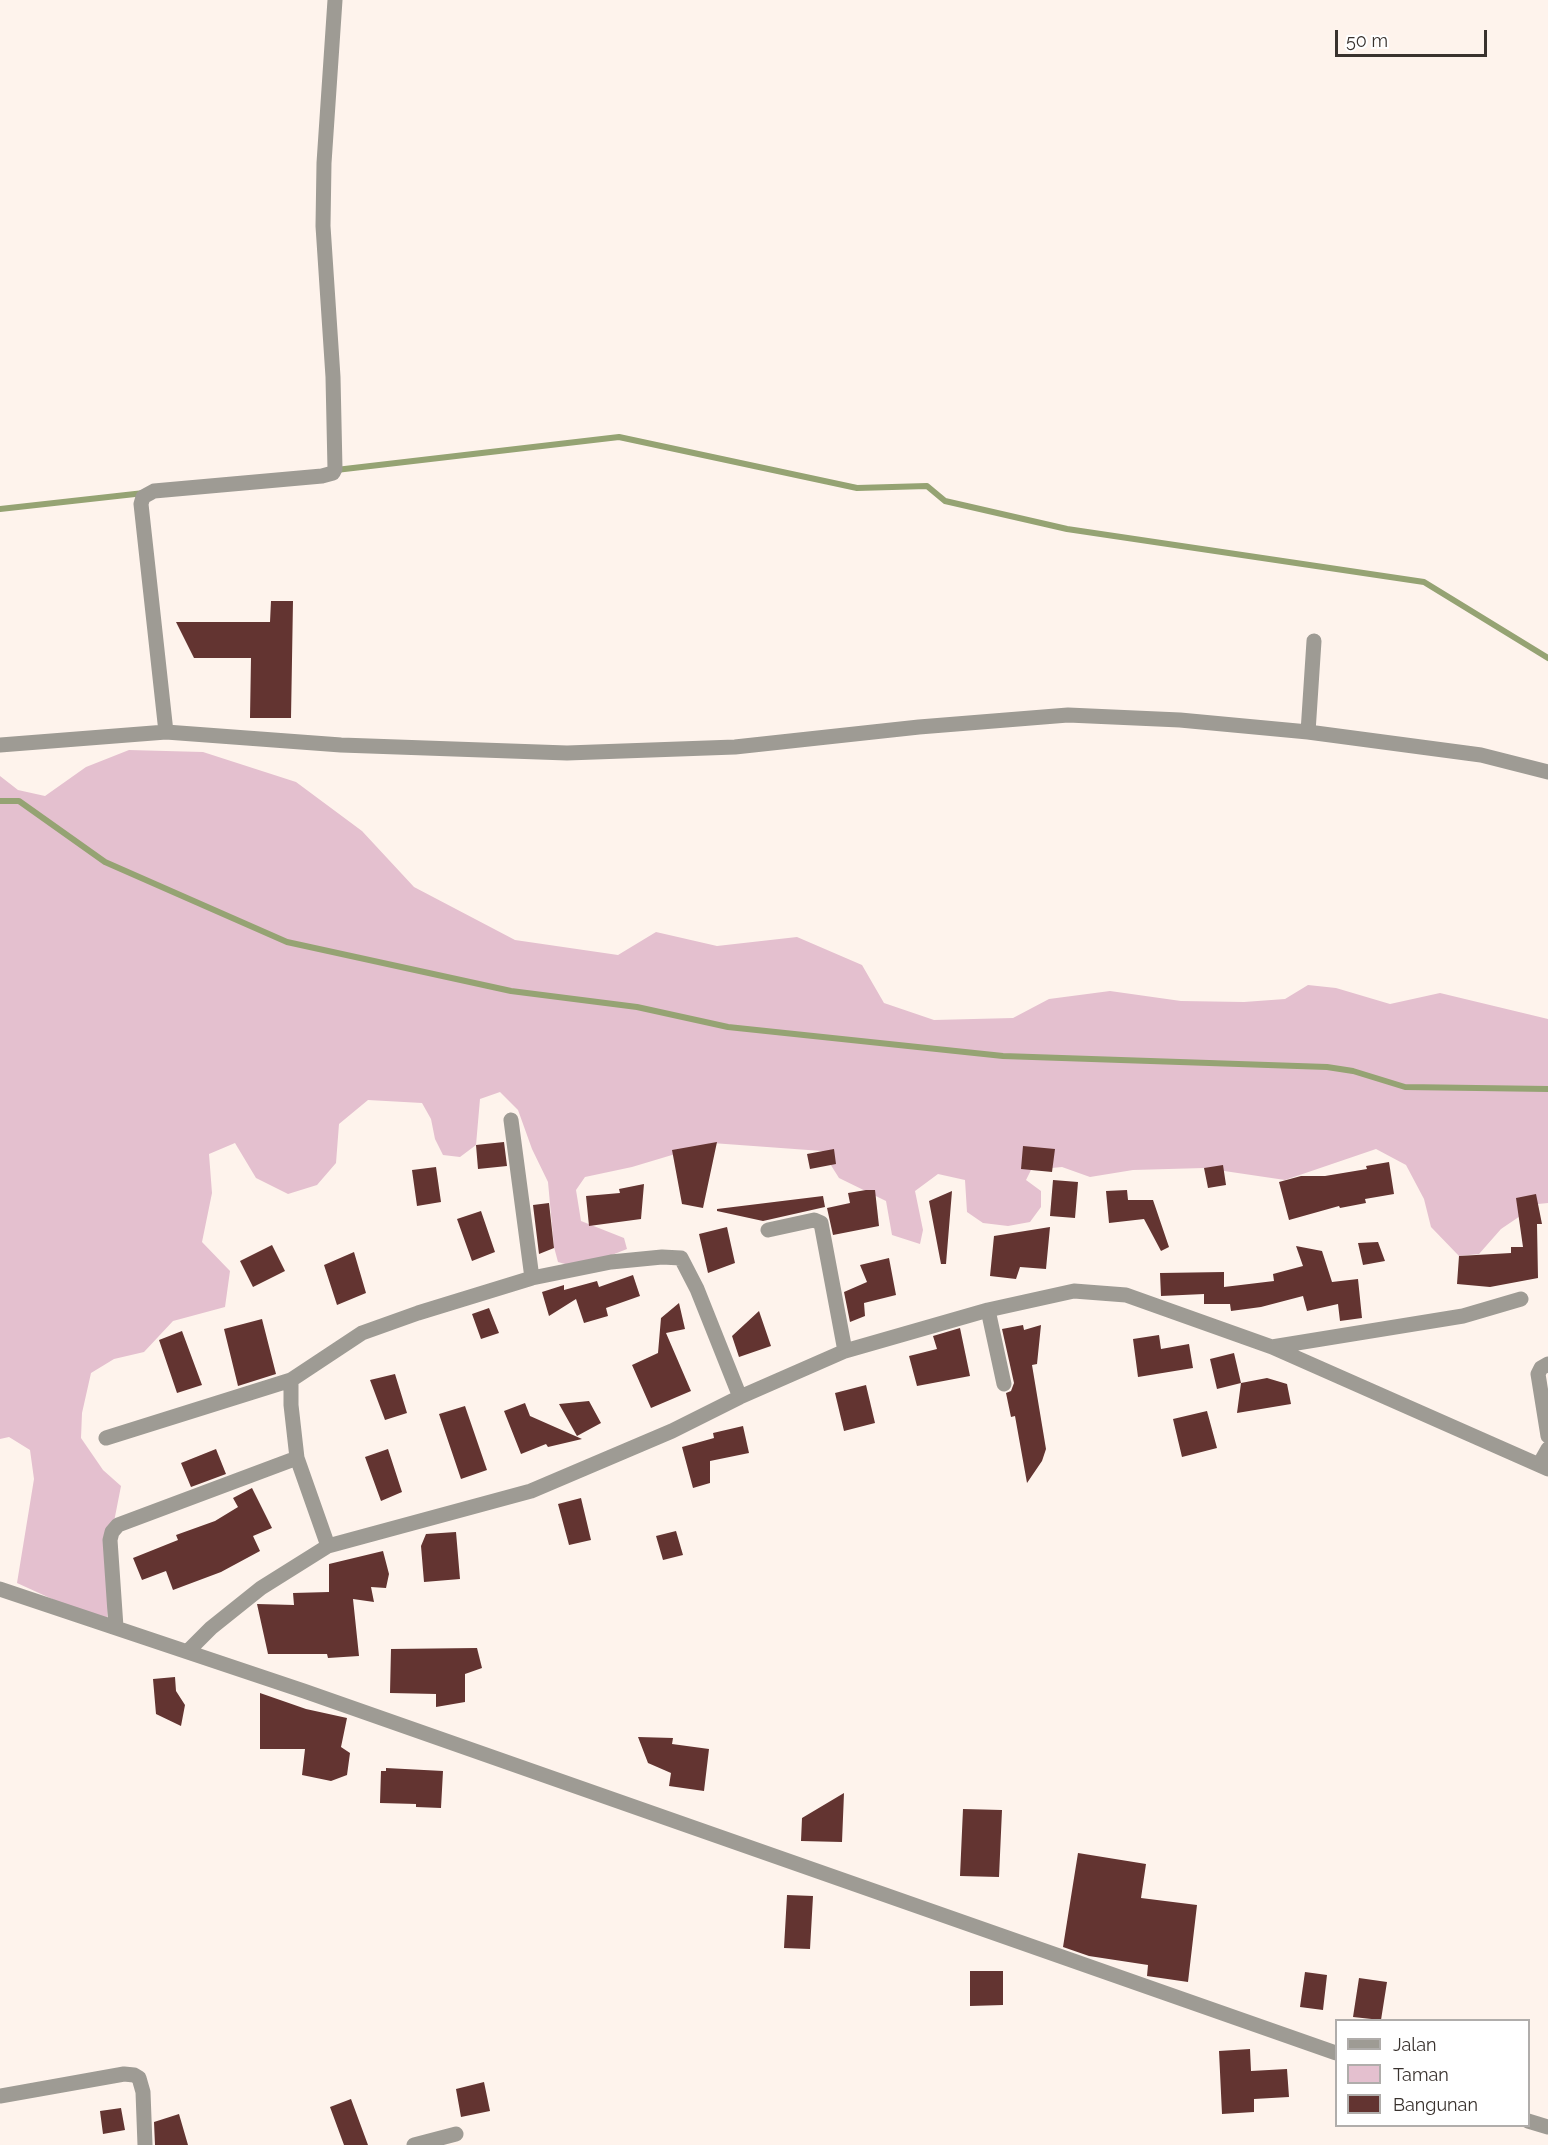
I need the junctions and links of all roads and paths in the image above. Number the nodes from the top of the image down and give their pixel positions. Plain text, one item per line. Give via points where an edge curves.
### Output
1 (335, 0) edge
2 (1314, 641) dead end
3 (166, 732) junction
4 (1308, 732) junction
5 (0, 746) edge
6 (1548, 771) edge
7 (511, 1120) dead end
8 (768, 1230) dead end
9 (532, 1278) junction
10 (1521, 1299) dead end
11 (988, 1310) junction
12 (1272, 1347) junction
13 (846, 1351) junction
14 (1548, 1364) edge
15 (291, 1380) junction
16 (1004, 1384) dead end
17 (740, 1397) junction
18 (1548, 1436) edge
19 (106, 1438) dead end
20 (1548, 1449) edge
21 (297, 1458) junction
22 (1544, 1467) edge
23 (328, 1546) junction
24 (0, 1589) edge
25 (116, 1627) junction
26 (188, 1651) junction
27 (1335, 2053) edge
28 (0, 2096) edge
29 (1530, 2122) edge
30 (1548, 2127) edge
31 (456, 2134) dead end
32 (146, 2145) edge
33 (414, 2145) edge

1 - 3 street via 323,226 335,469 322,476 154,491 143,497
2 - 4 street
3 - 4 street via 341,745 567,753 735,747 1068,715
3 - 5 street
4 - 6 street via 1481,755
7 - 9 street
8 - 13 street via 814,1220 821,1223
9 - 15 street via 362,1333
9 - 17 street via 611,1262 681,1258
10 - 12 street via 1441,1320
11 - 12 street via 1074,1291 1126,1295
11 - 13 street
11 - 16 street
12 - 22 street
13 - 17 street
14 - 18 street via 1538,1374
15 - 19 street
15 - 21 street
17 - 23 street via 672,1431 531,1491
20 - 22 street
21 - 23 street
21 - 25 street via 118,1525 110,1540
23 - 26 street via 261,1588
24 - 25 street
25 - 26 street
26 - 27 street
28 - 32 street via 134,2075 142,2092
29 - 30 street
31 - 33 street

